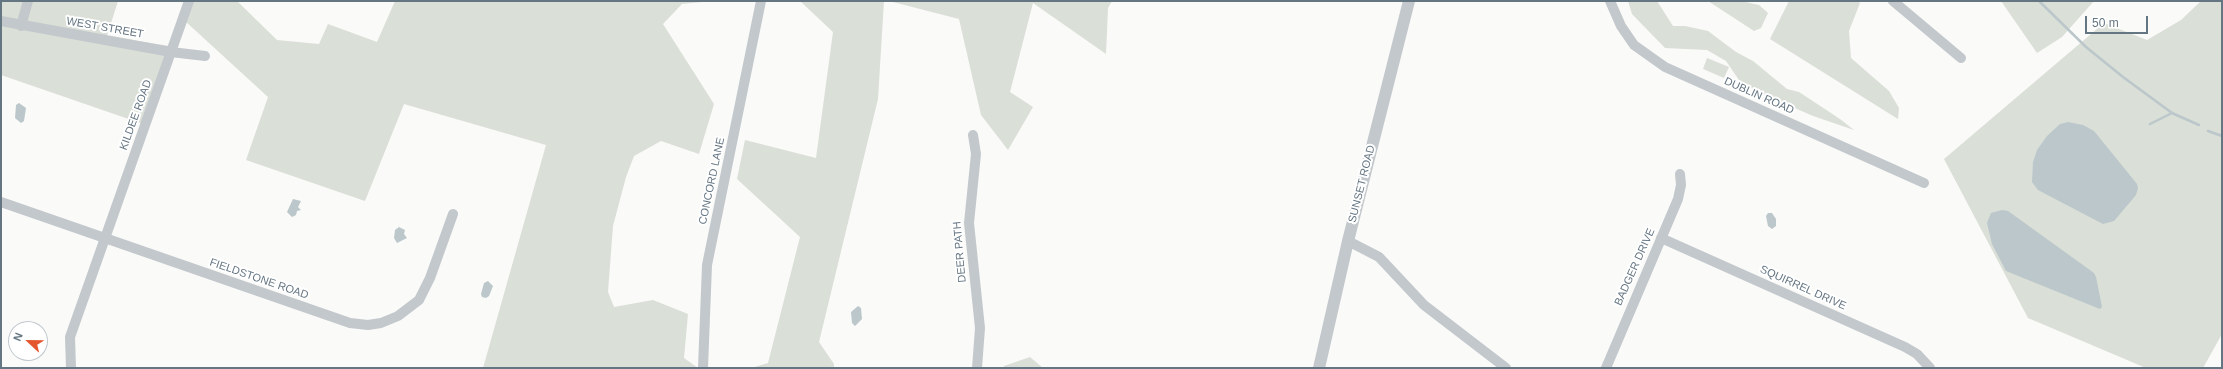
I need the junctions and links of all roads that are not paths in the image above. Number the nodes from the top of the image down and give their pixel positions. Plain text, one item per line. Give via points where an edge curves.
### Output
1 (28, 1) edge
2 (190, 1) edge
3 (761, 1) edge
4 (1409, 1) edge
5 (1610, 1) edge
6 (1893, 1) edge
7 (1, 21) edge
8 (21, 26) junction
9 (171, 52) junction
10 (205, 56) dead end
11 (1961, 58) dead end
12 (973, 135) dead end
13 (1680, 174) dead end
14 (1924, 183) dead end
15 (1, 202) edge
16 (452, 214) dead end
17 (104, 238) junction
18 (1661, 238) junction
19 (1348, 241) junction
20 (72, 368) edge
21 (703, 368) edge
22 (977, 368) edge
23 (1319, 368) edge
24 (1506, 368) edge
25 (1606, 368) edge
26 (1930, 368) edge

1 - 8 street
2 - 9 street, KILDEE ROAD
3 - 21 street, CONCORD LANE via 707,265
4 - 19 street, SUNSET ROAD
5 - 14 street, DUBLIN ROAD via 1634,46 1666,67
6 - 11 street
7 - 8 street, WEST STREET
8 - 9 street, WEST STREET
9 - 10 street, WEST STREET
9 - 17 street, KILDEE ROAD
12 - 22 street, DEER PATH via 976,154 968,223 980,328
13 - 18 street, BADGER DRIVE via 1678,199
15 - 17 street, FIELDSTONE ROAD
16 - 17 street, FIELDSTONE ROAD via 430,278 419,300 398,316 368,325 350,323
17 - 20 street, KILDEE ROAD via 70,337
18 - 25 street, BADGER DRIVE
18 - 26 street, SQUIRREL DRIVE via 1905,347 1917,354
19 - 23 street, SUNSET ROAD
19 - 24 street via 1379,257 1424,305

